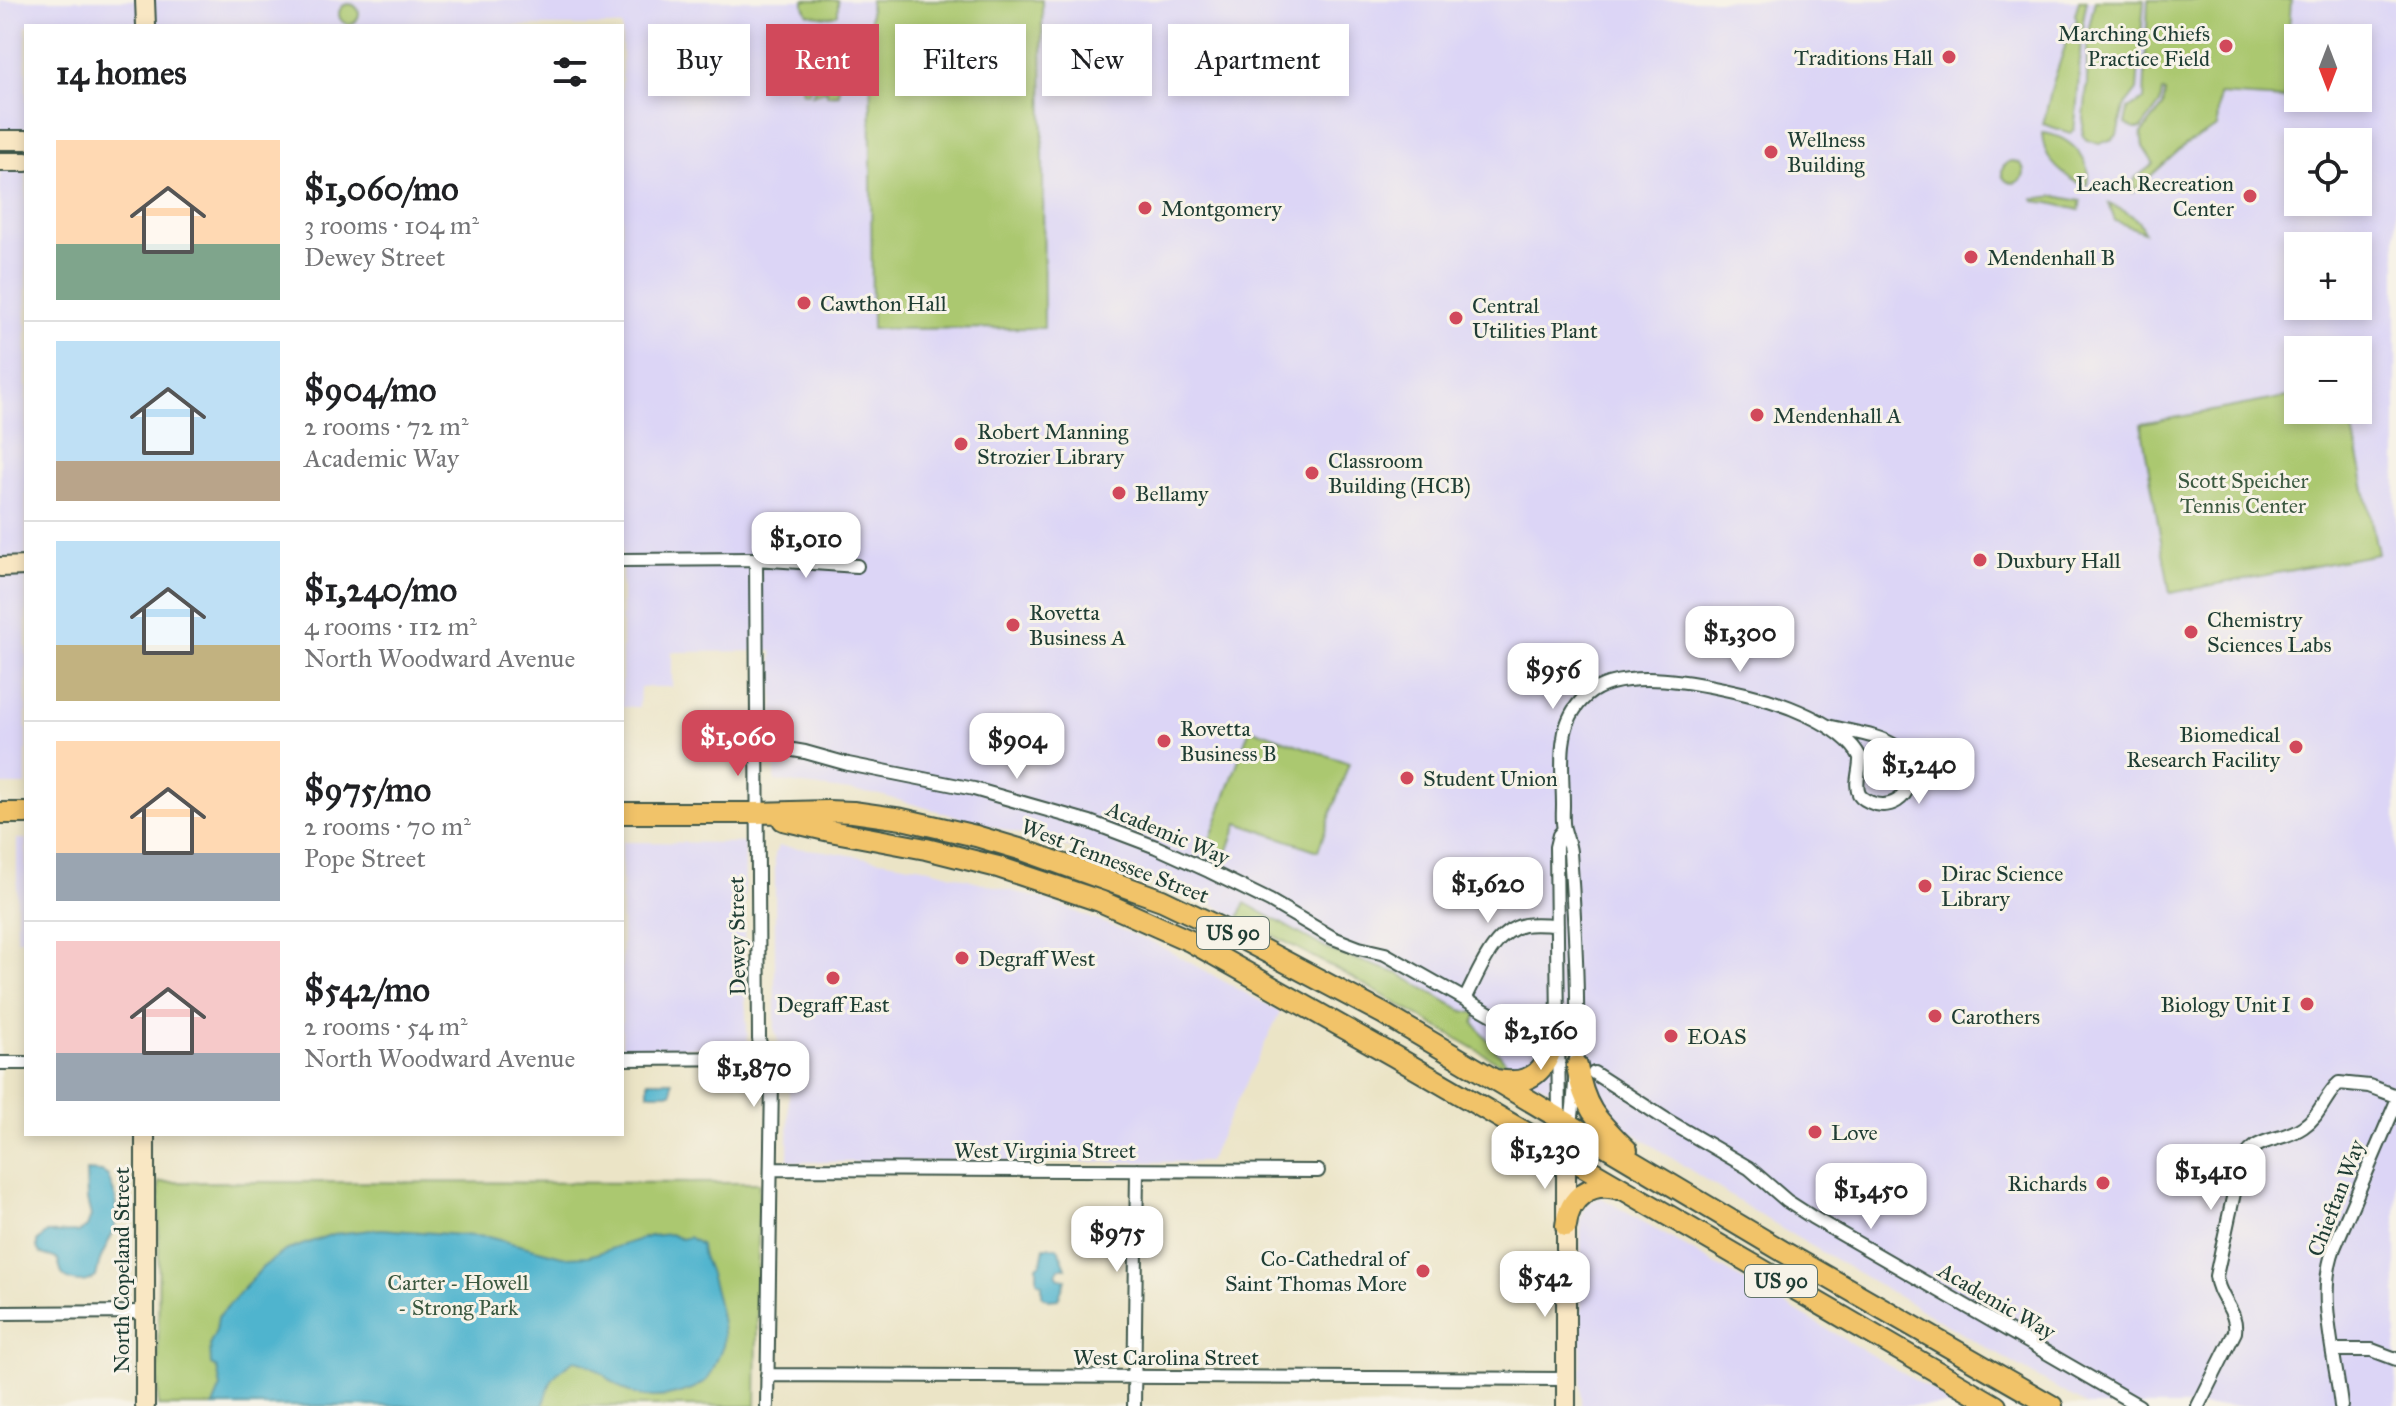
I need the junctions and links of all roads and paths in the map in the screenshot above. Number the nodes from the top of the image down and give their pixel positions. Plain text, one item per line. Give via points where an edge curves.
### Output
1 (145, 0) edge
2 (146, 24) edge
3 (0, 140) edge
4 (24, 140) edge
5 (0, 162) edge
6 (24, 162) edge
7 (756, 559) junction
8 (624, 560) edge
9 (24, 566) edge
10 (857, 566) dead end
11 (0, 567) edge
12 (1828, 726) junction
13 (757, 744) junction
14 (0, 813) edge
15 (24, 813) edge
16 (624, 813) edge
17 (756, 813) junction
18 (1564, 829) junction
19 (1557, 925) junction
20 (1465, 999) junction
21 (1559, 1025) junction
22 (1533, 1038) tunnel mouth
23 (764, 1058) junction
24 (624, 1059) edge
25 (0, 1063) edge
26 (24, 1063) edge
27 (1585, 1070) junction
28 (1493, 1079) junction
29 (2396, 1096) edge
30 (2396, 1103) edge
31 (1565, 1122) junction
32 (145, 1136) edge
33 (1566, 1156) junction
34 (772, 1169) junction
35 (1137, 1170) junction
36 (1318, 1171) dead end
37 (1650, 1172) junction
38 (1627, 1191) junction
39 (1566, 1226) junction
40 (146, 1312) junction
41 (0, 1313) edge
42 (2333, 1350) junction
43 (2396, 1359) edge
44 (767, 1375) junction
45 (1134, 1377) junction
46 (1566, 1379) junction
47 (145, 1406) edge
48 (767, 1406) edge
49 (1134, 1406) edge
50 (1566, 1406) edge
51 (1996, 1406) edge
52 (2052, 1406) edge
53 (2139, 1406) edge
54 (2198, 1406) edge
55 (2341, 1406) edge

1 - 2 street
3 - 4 street
5 - 6 street
7 - 8 street
7 - 10 street
7 - 13 street, Dewey Street
9 - 11 street
12 - 12 street via 1858,753 1862,798 1884,805 1903,797 1910,776 1899,749
12 - 18 street via 1770,701 1717,688 1637,679 1604,685 1582,700 1566,729
13 - 17 street, Dewey Street
13 - 20 street, Academic Way via 974,789 1113,831 1221,876 1333,938 1385,954
14 - 15 main road
16 - 17 main road, West Tennessee Street / US 90
17 - 23 street, Dewey Street via 759,1039
17 - 28 main road, West Tennessee Street / US 90 via 853,812 902,819 1070,865 1229,932
17 - 33 main road, West Tennessee Street / US 90 via 998,867 1123,910 1213,952
18 - 19 street via 1556,847
18 - 27 street
19 - 20 street via 1527,925 1507,932
19 - 21 street
20 - 22 street, Academic Way
21 - 28 main road via 1548,1058 1535,1075 1513,1082
21 - 31 street
23 - 24 street
23 - 34 street, Dewey Street via 772,1080
25 - 26 street
27 - 31 street
27 - 37 main road via 1584,1097 1593,1115
27 - 53 street, Academic Way via 1749,1168 1812,1217
28 - 31 main road, West Tennessee Street / US 90
29 - 54 street via 2364,1084 2339,1083 2304,1127 2260,1143 2245,1155 2216,1276 2219,1294 2235,1319 2235,1332
30 - 42 street, Chieftan Way via 2332,1252 2327,1295
31 - 33 street
31 - 37 main road, West Tennessee Street / US 90
32 - 40 street, North Copeland Street
33 - 38 main road, West Tennessee Street / US 90
33 - 39 street
34 - 35 street, West Virginia Street
34 - 44 street, Dewey Street
35 - 36 street, West Virginia Street
35 - 45 street
37 - 52 main road, West Tennessee Street / US 90
38 - 39 main road via 1594,1187 1574,1204
38 - 51 main road, West Tennessee Street / US 90
39 - 46 street
40 - 41 street
40 - 47 street, North Copeland Street
42 - 43 street via 2372,1350
42 - 55 street, Chieftan Way
44 - 45 street, West Carolina Street
44 - 48 street, Dewey Street
45 - 46 street, West Carolina Street
45 - 49 street
46 - 50 street

